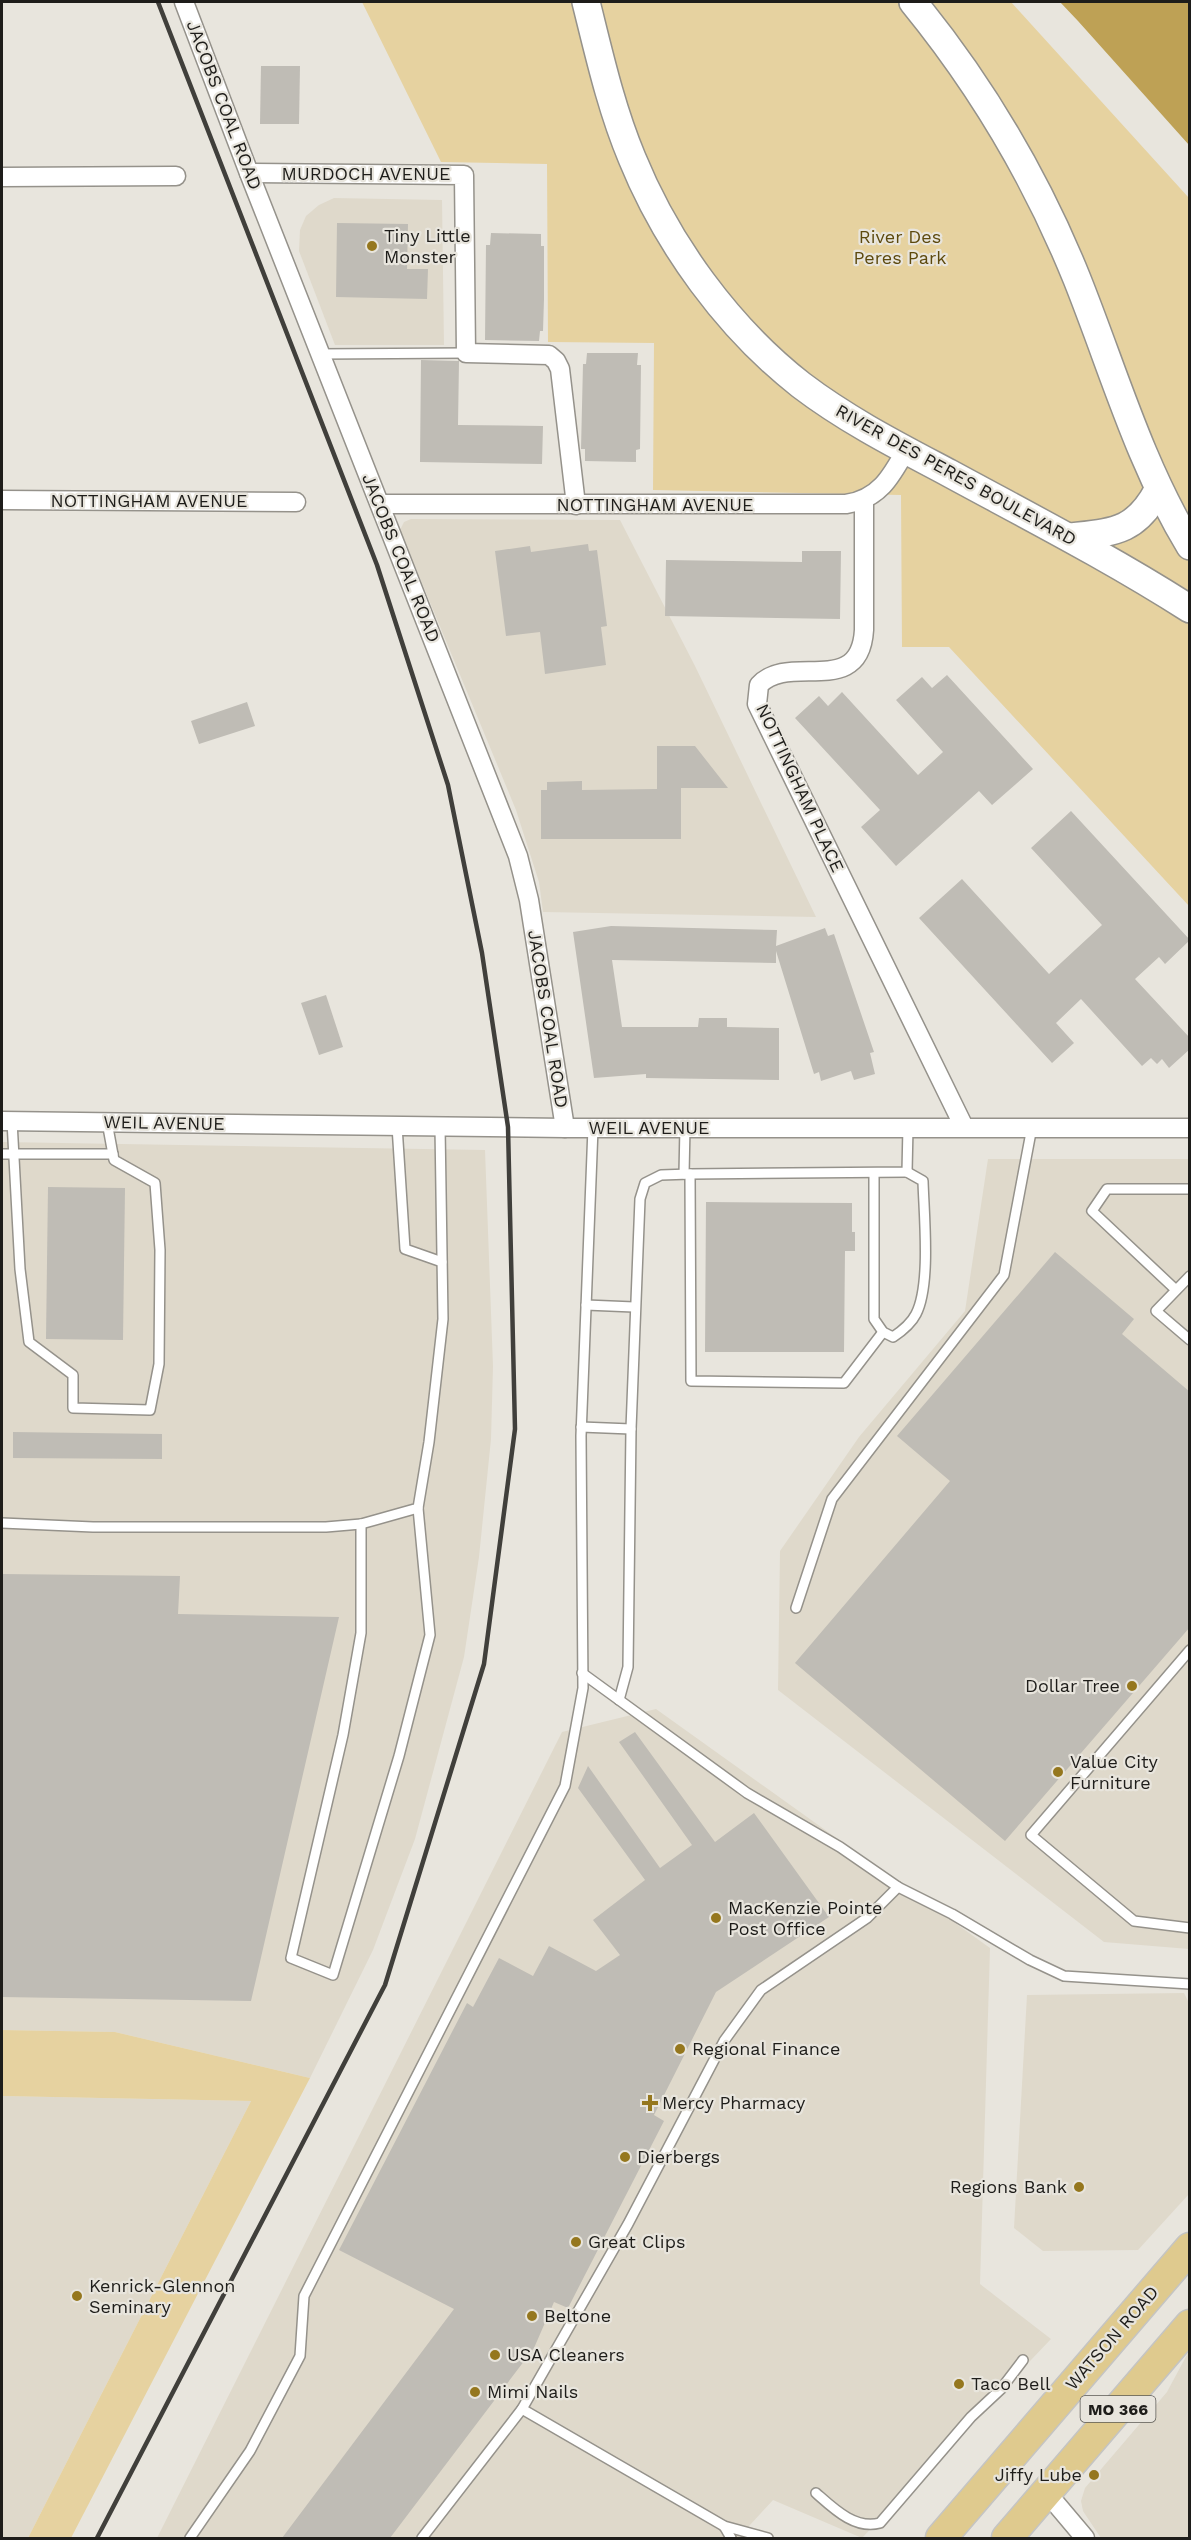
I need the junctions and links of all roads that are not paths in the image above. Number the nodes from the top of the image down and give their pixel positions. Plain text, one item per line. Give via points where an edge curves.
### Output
1 (184, 2) edge
2 (586, 2) edge
3 (913, 2) edge
4 (249, 173) junction
5 (176, 176) dead end
6 (2, 177) edge
7 (466, 353) junction
8 (321, 354) junction
9 (906, 450) junction
10 (1158, 490) junction
11 (2, 500) edge
12 (864, 500) junction
13 (296, 502) dead end
14 (380, 504) junction
15 (576, 505) junction
16 (1070, 537) junction
17 (1190, 546) edge
18 (1190, 609) edge
19 (7, 1121) edge
20 (107, 1122) junction
21 (397, 1126) junction
22 (964, 1126) junction
23 (440, 1127) junction
24 (908, 1127) junction
25 (1032, 1127) junction
26 (565, 1128) junction
27 (593, 1128) junction
28 (684, 1128) junction
29 (1190, 1128) edge
30 (2, 1154) edge
31 (15, 1154) junction
32 (113, 1154) junction
33 (908, 1172) junction
34 (874, 1173) junction
35 (687, 1174) junction
36 (1190, 1189) edge
37 (442, 1262) junction
38 (1190, 1276) edge
39 (1176, 1290) junction
40 (586, 1305) junction
41 (634, 1307) junction
42 (883, 1332) junction
43 (1190, 1340) edge
44 (581, 1427) junction
45 (631, 1429) junction
46 (418, 1508) junction
47 (2, 1523) edge
48 (361, 1524) junction
49 (796, 1608) dead end
50 (1190, 1650) edge
51 (582, 1673) junction
52 (619, 1700) junction
53 (898, 1887) junction
54 (1190, 1928) edge
55 (1190, 1984) edge
56 (1190, 2248) edge
57 (1190, 2325) edge
58 (1023, 2361) dead end
59 (522, 2409) junction
60 (816, 2493) dead end
61 (1047, 2493) junction
62 (724, 2526) junction
63 (190, 2538) edge
64 (422, 2538) edge
65 (731, 2538) edge
66 (768, 2538) edge
67 (940, 2538) edge
68 (1007, 2538) edge
69 (1086, 2538) edge

1 - 4 street, JACOBS COAL ROAD
2 - 9 main road, RIVER DES PERES BOULEVARD via 605,78 632,159 685,256 740,327 769,357 831,407
3 - 10 main road via 1006,136 1055,228 1128,422
4 - 7 street, MURDOCH AVENUE via 464,175
4 - 8 street, JACOBS COAL ROAD
5 - 6 street
7 - 8 lane
7 - 15 street via 549,355 556,361
8 - 14 street, JACOBS COAL ROAD
9 - 12 street via 892,474 872,497
9 - 16 main road, RIVER DES PERES BOULEVARD
10 - 16 main road via 1148,510 1136,522 1099,534
10 - 17 main road
11 - 13 street, NOTTINGHAM AVENUE
12 - 15 street, NOTTINGHAM AVENUE via 830,505
12 - 22 street, NOTTINGHAM PLACE via 864,630 859,653 839,669 768,678 759,685 757,704
14 - 15 street, NOTTINGHAM AVENUE
14 - 26 street, JACOBS COAL ROAD via 518,856 530,900
16 - 18 main road, RIVER DES PERES BOULEVARD
19 - 20 street, WEIL AVENUE
19 - 31 lane
20 - 21 street, WEIL AVENUE
20 - 32 lane
21 - 23 street, WEIL AVENUE
21 - 37 lane via 405,1249
22 - 24 street, WEIL AVENUE
22 - 25 street, WEIL AVENUE
23 - 26 street, WEIL AVENUE
23 - 37 lane
24 - 28 street, WEIL AVENUE
24 - 33 lane
25 - 29 street, WEIL AVENUE
25 - 49 lane via 1004,1275 832,1499
26 - 27 street, WEIL AVENUE
27 - 28 street, WEIL AVENUE
27 - 40 lane
28 - 35 lane
30 - 31 lane
31 - 32 lane
31 - 32 lane via 19,1252 29,1342 73,1375 73,1408 150,1410 159,1364 160,1250 155,1183 114,1160
33 - 34 lane
33 - 42 lane via 923,1181 924,1289 916,1314 905,1328 893,1337
34 - 35 lane
34 - 42 lane via 874,1319
35 - 41 lane via 661,1175 645,1183 640,1199
35 - 42 lane via 691,1381 844,1383
36 - 39 lane via 1107,1189 1092,1211
37 - 46 lane via 443,1319
38 - 39 lane
39 - 43 lane via 1156,1311
40 - 41 lane
40 - 44 lane
41 - 45 lane
44 - 45 lane
44 - 51 lane
45 - 52 lane via 628,1667
46 - 48 lane
46 - 48 lane via 430,1635 399,1756 333,1975 291,1959 343,1734 361,1633
47 - 48 lane via 93,1527
50 - 54 lane via 1032,1835 1134,1921
51 - 52 lane
51 - 63 lane via 565,1786 304,2296 300,2356 250,2451
52 - 53 lane via 747,1793 840,1847
53 - 55 lane via 1065,1976
53 - 59 lane via 867,1918 761,1990 724,2041 628,2224
56 - 67 main road, WATSON ROAD / MO 366
57 - 61 main road, MO 366
58 - 60 lane via 880,2523 854,2522
59 - 62 lane
59 - 64 lane
61 - 68 main road, MO 366
61 - 69 street
62 - 65 lane
62 - 66 lane

